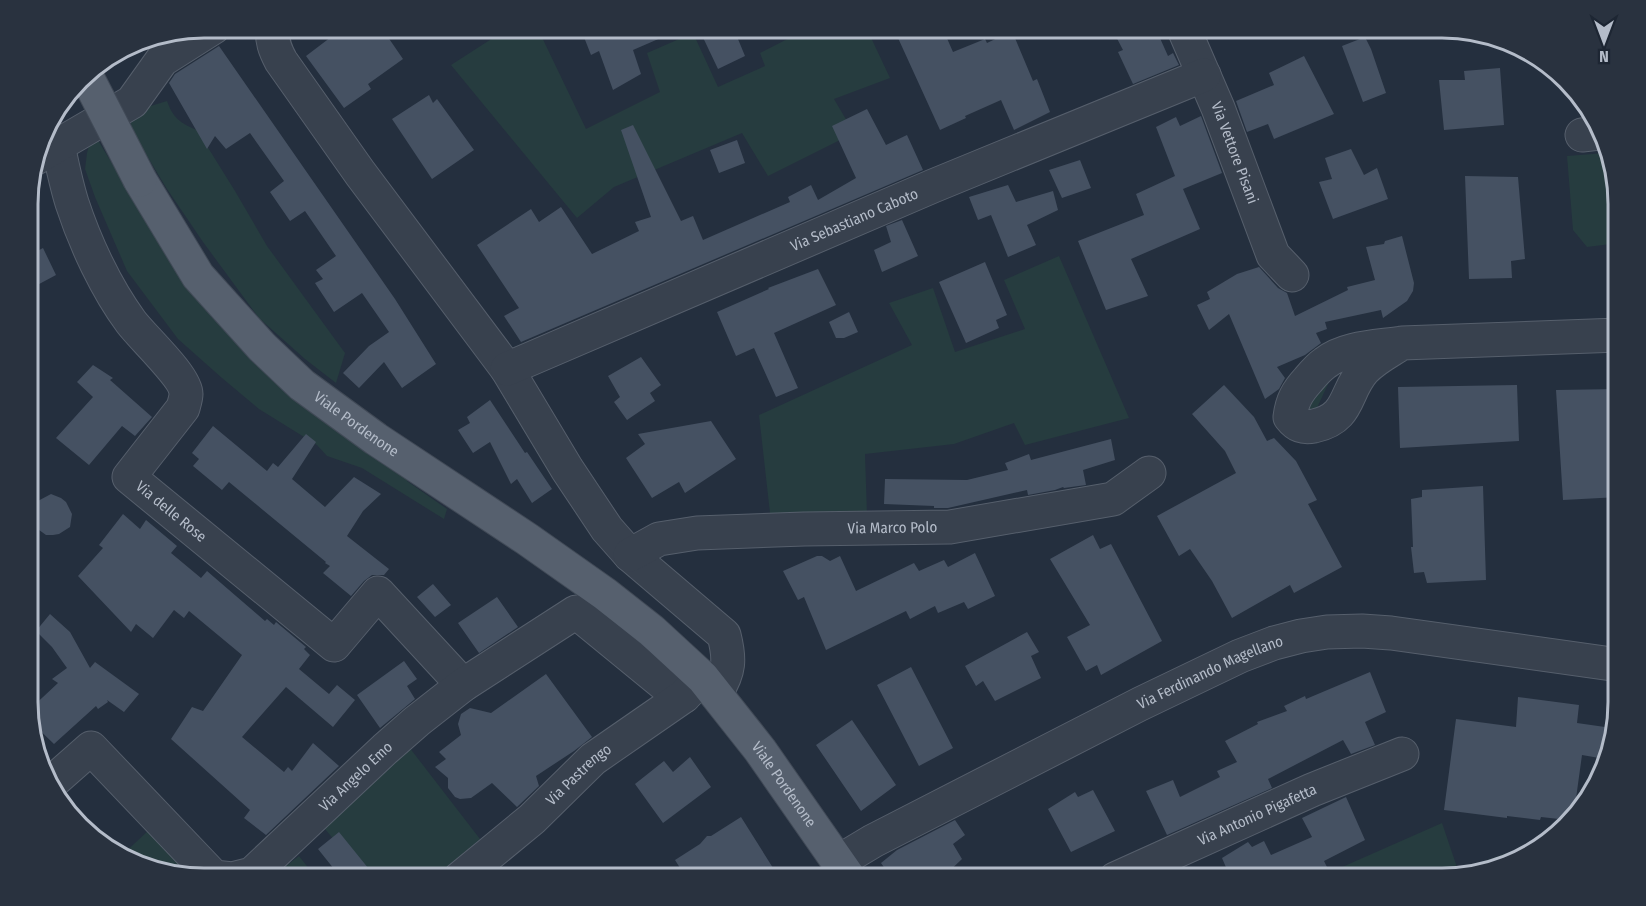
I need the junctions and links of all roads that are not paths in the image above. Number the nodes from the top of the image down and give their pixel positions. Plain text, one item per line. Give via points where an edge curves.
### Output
1 (196, 38) edge
2 (273, 38) edge
3 (1188, 38) edge
4 (1204, 75) junction
5 (90, 83) edge
6 (47, 151) edge
7 (1292, 275) dead end
8 (1608, 335) edge
9 (1402, 343) dead end
10 (507, 369) junction
11 (1149, 473) dead end
12 (630, 555) junction
13 (1608, 663) edge
14 (463, 685) junction
15 (701, 689) junction
16 (1402, 754) dead end
17 (56, 778) edge
18 (205, 868) edge
19 (258, 868) edge
20 (472, 868) edge
21 (843, 868) edge
22 (846, 868) edge
23 (1139, 868) edge

1 - 6 street via 162,60 132,102
2 - 10 street via 281,61 354,165
3 - 4 street, Via Vettore Pisani
4 - 7 street, Via Vettore Pisani via 1273,255
4 - 10 street, Via Sebastiano Caboto via 933,186
5 - 15 main road, Viale Pordenone, bridge via 140,180 198,276 284,369 376,439 605,594 652,631
6 - 14 street, Via delle Rose via 116,298 184,386 183,408 129,477 334,645 378,593
8 - 9 street
10 - 12 street via 607,530
11 - 12 street, Via Marco Polo via 1113,499 950,527 697,533 659,539
12 - 15 street via 724,635 728,664
13 - 22 street, Via Ferdinando Magellano via 1362,631 1327,632 1274,643 1140,704 873,841
14 - 15 street, Via Angelo Emo via 576,612 670,689
14 - 19 street, Via Angelo Emo via 385,749
15 - 20 street, Via Pastrengo via 593,759 532,819
15 - 21 main road, Viale Pordenone via 760,750
16 - 23 street, Via Antonio Pigafetta
17 - 18 street, Via Angelo Emo via 91,748

